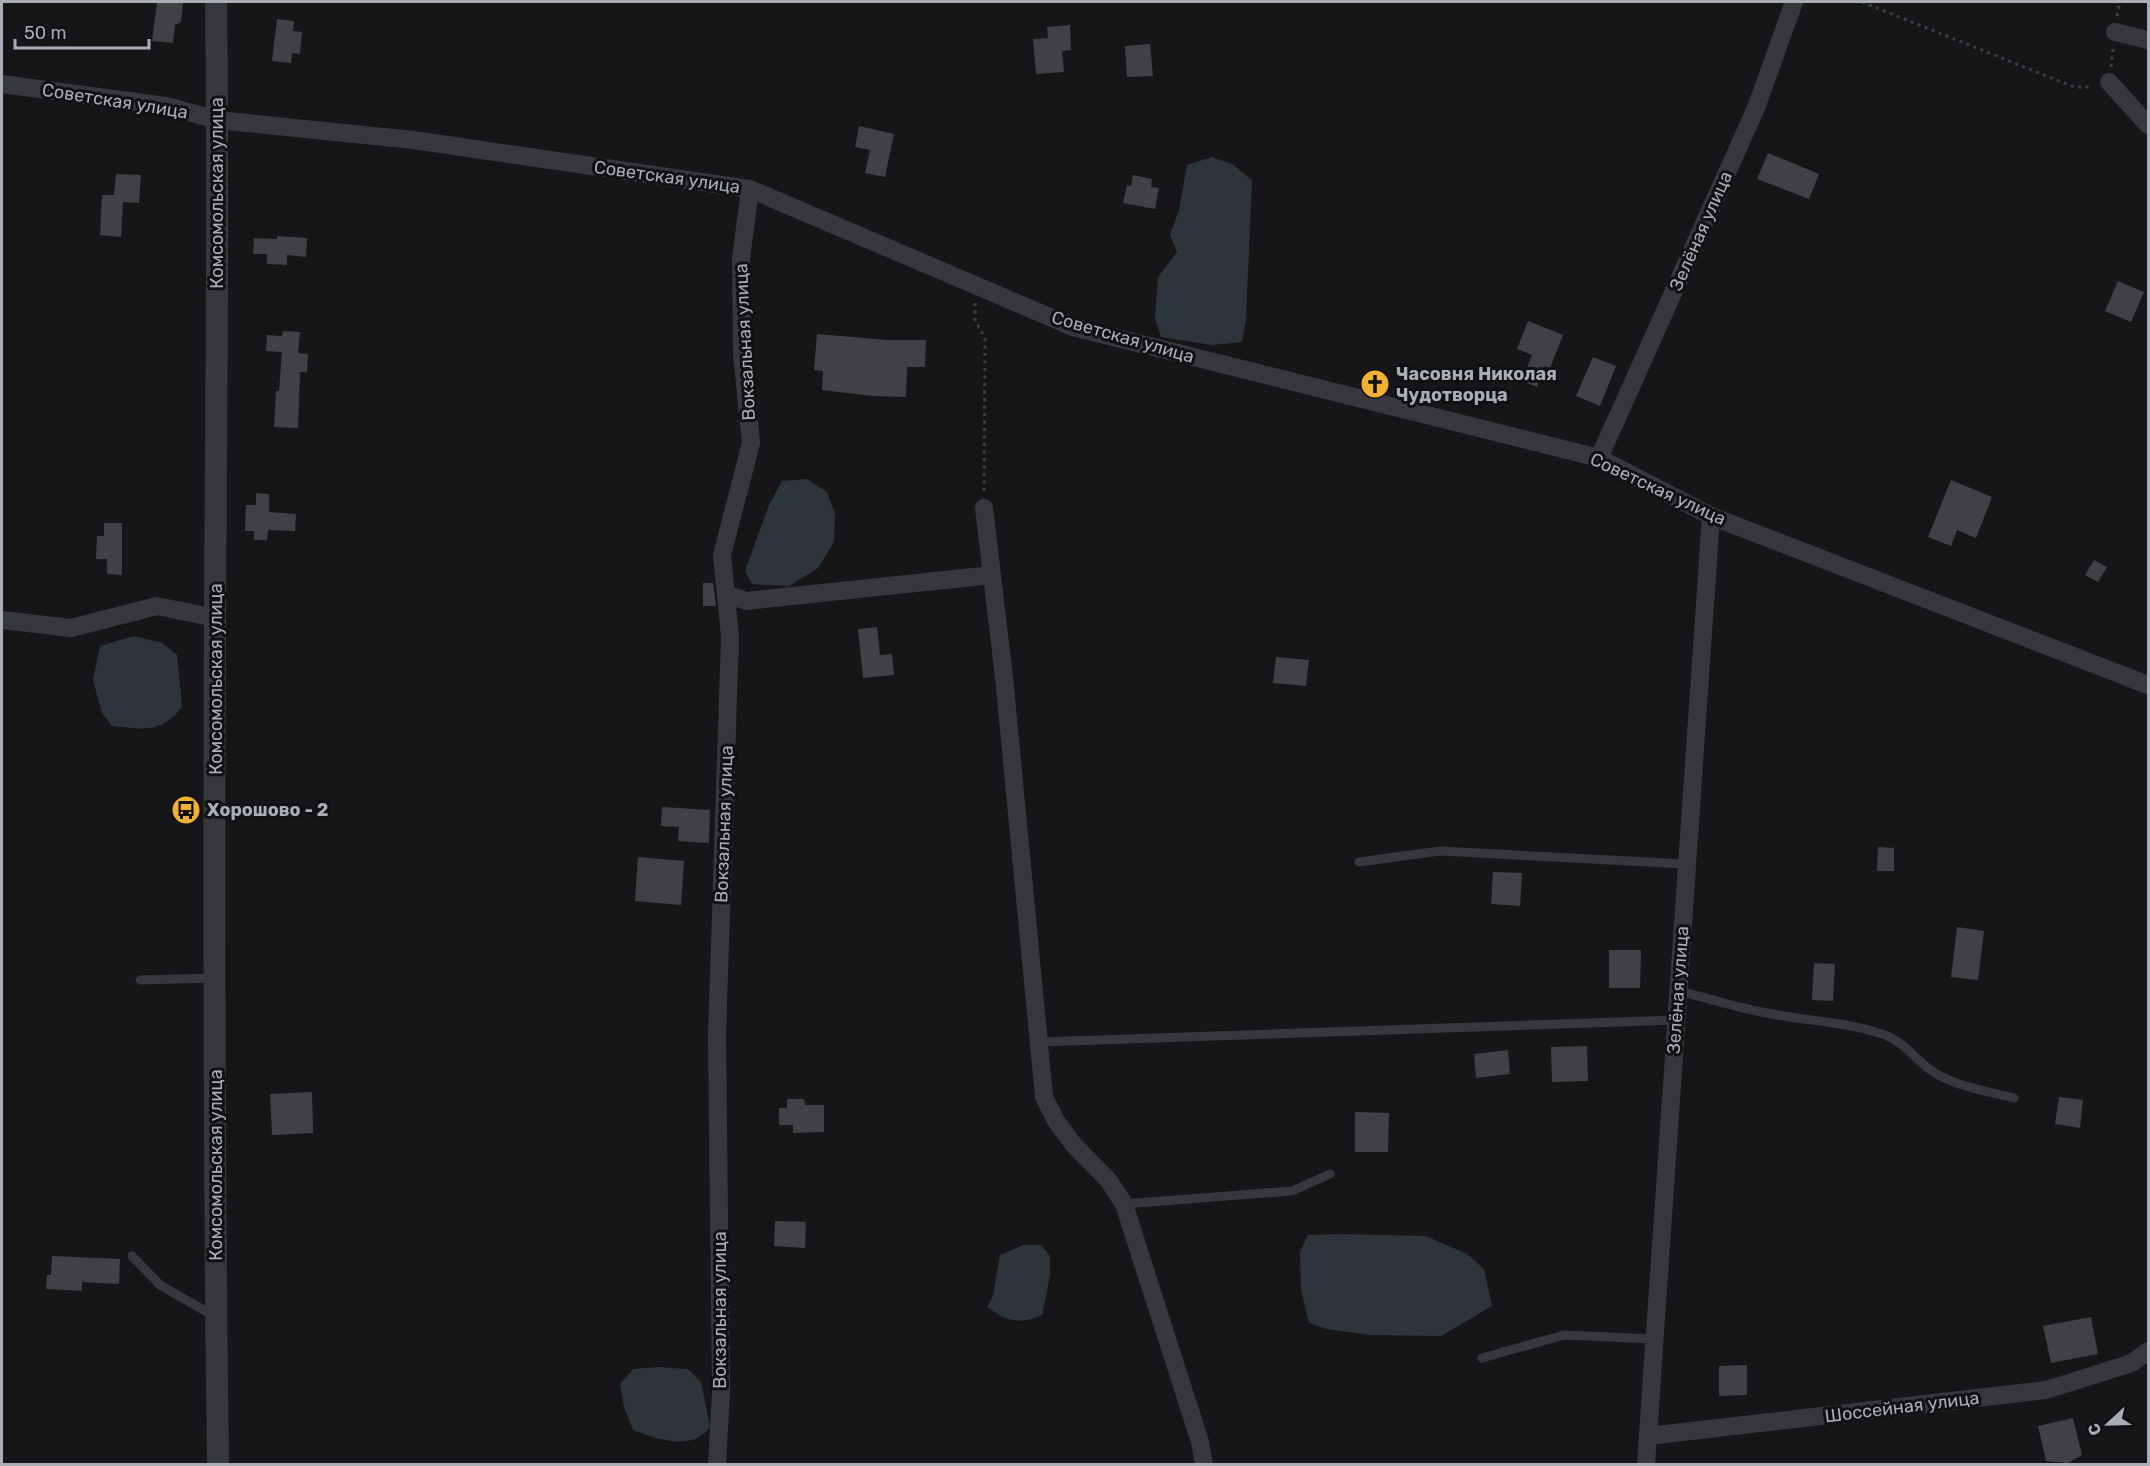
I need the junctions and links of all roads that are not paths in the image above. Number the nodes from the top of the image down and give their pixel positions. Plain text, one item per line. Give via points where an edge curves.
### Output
1 (216, 2) edge
2 (1794, 2) edge
3 (2115, 32) dead end
4 (2148, 40) edge
5 (2109, 82) road end
6 (2, 84) edge
7 (218, 120) junction
8 (2148, 125) edge
9 (750, 189) junction
10 (1599, 458) junction
11 (984, 508) road end
12 (1711, 516) junction
13 (992, 575) junction
14 (726, 594) junction
15 (215, 618) junction
16 (2, 620) edge
17 (2148, 685) edge
18 (1359, 862) dead end
19 (1686, 864) junction
20 (216, 978) junction
21 (140, 980) dead end
22 (1678, 992) junction
23 (1676, 1020) junction
24 (1040, 1042) junction
25 (2014, 1098) dead end
26 (1330, 1174) dead end
27 (1124, 1204) junction
28 (132, 1256) dead end
29 (216, 1318) junction
30 (1654, 1339) junction
31 (2148, 1351) edge
32 (1482, 1359) dead end
33 (1648, 1436) junction
34 (218, 1464) edge
35 (717, 1464) edge
36 (1204, 1464) edge
37 (1646, 1464) edge

1 - 7 street, Комсомольская улица
2 - 10 street, Зелёная улица via 1756,108
3 - 4 street
5 - 8 street
6 - 7 street, Советская улица via 166,106
7 - 9 street, Советская улица via 413,140
7 - 15 street, Комсомольская улица
9 - 10 street, Советская улица via 1073,327
9 - 14 street, Вокзальная улица via 741,259 742,354 750,443 722,555
10 - 12 street, Советская улица
11 - 13 street
12 - 17 street, Советская улица
12 - 19 street, Зелёная улица
13 - 14 street via 746,601
13 - 24 street
14 - 35 street, Вокзальная улица via 730,637 717,1036 721,1392
15 - 16 street via 158,606 71,628
15 - 20 street, Комсомольская улица
18 - 19 lane via 1440,851
19 - 22 street, Зелёная улица
20 - 21 lane
20 - 29 street, Комсомольская улица
22 - 23 street, Зелёная улица
22 - 25 lane via 1770,1014 1887,1035 1930,1070 1953,1083
23 - 24 lane
23 - 30 street, Зелёная улица
24 - 27 street via 1044,1097 1056,1121
26 - 27 lane via 1292,1191
27 - 36 street
28 - 29 lane via 160,1286
29 - 34 street, Комсомольская улица
30 - 32 lane via 1564,1335
30 - 33 street, Зелёная улица
31 - 33 street, Шоссейная улица via 2132,1363 2046,1390
33 - 37 street, Зелёная улица

